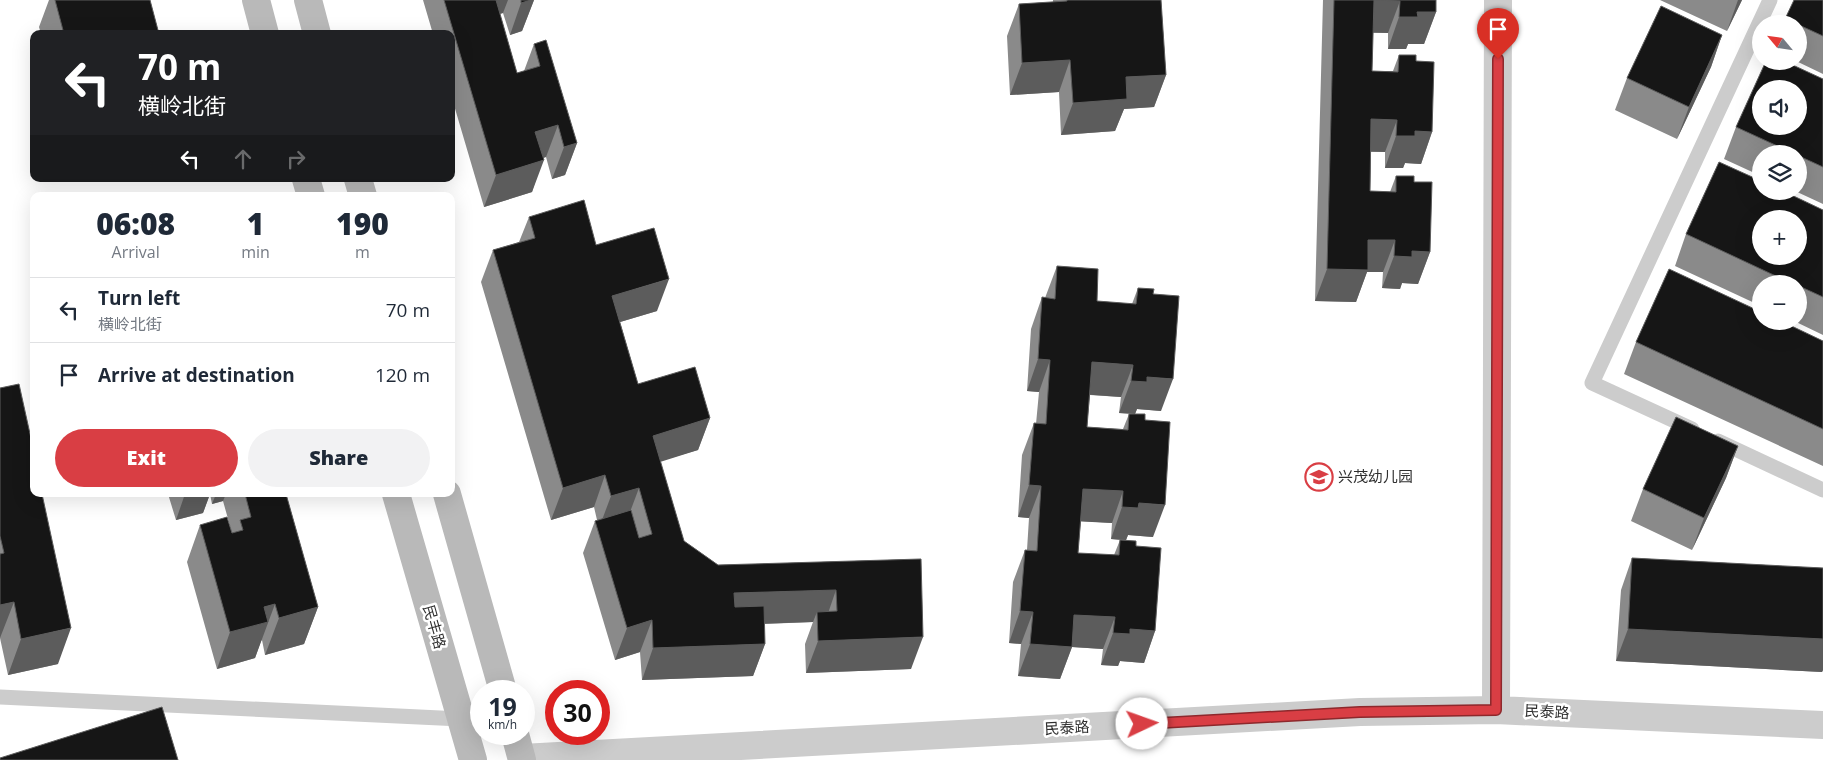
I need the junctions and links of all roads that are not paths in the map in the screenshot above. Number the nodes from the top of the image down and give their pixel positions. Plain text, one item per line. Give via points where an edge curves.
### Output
1 (256, 0) edge
2 (308, 0) edge
3 (1498, 0) edge
4 (1770, 0) edge
5 (264, 30) edge
6 (316, 30) edge
7 (1823, 490) edge
8 (397, 497) edge
9 (448, 497) edge
10 (500, 680) edge
11 (0, 697) edge
12 (1496, 710) junction
13 (461, 719) junction
14 (1823, 725) edge
15 (520, 751) edge
16 (473, 760) edge

1 - 5 main road
2 - 6 main road
3 - 12 street
4 - 7 lane via 1592,383
8 - 13 main road, 民丰路
9 - 10 main road
11 - 13 lane
12 - 14 street, 民泰路
12 - 15 street, 民泰路 via 1360,712
13 - 16 main road, 民丰路

